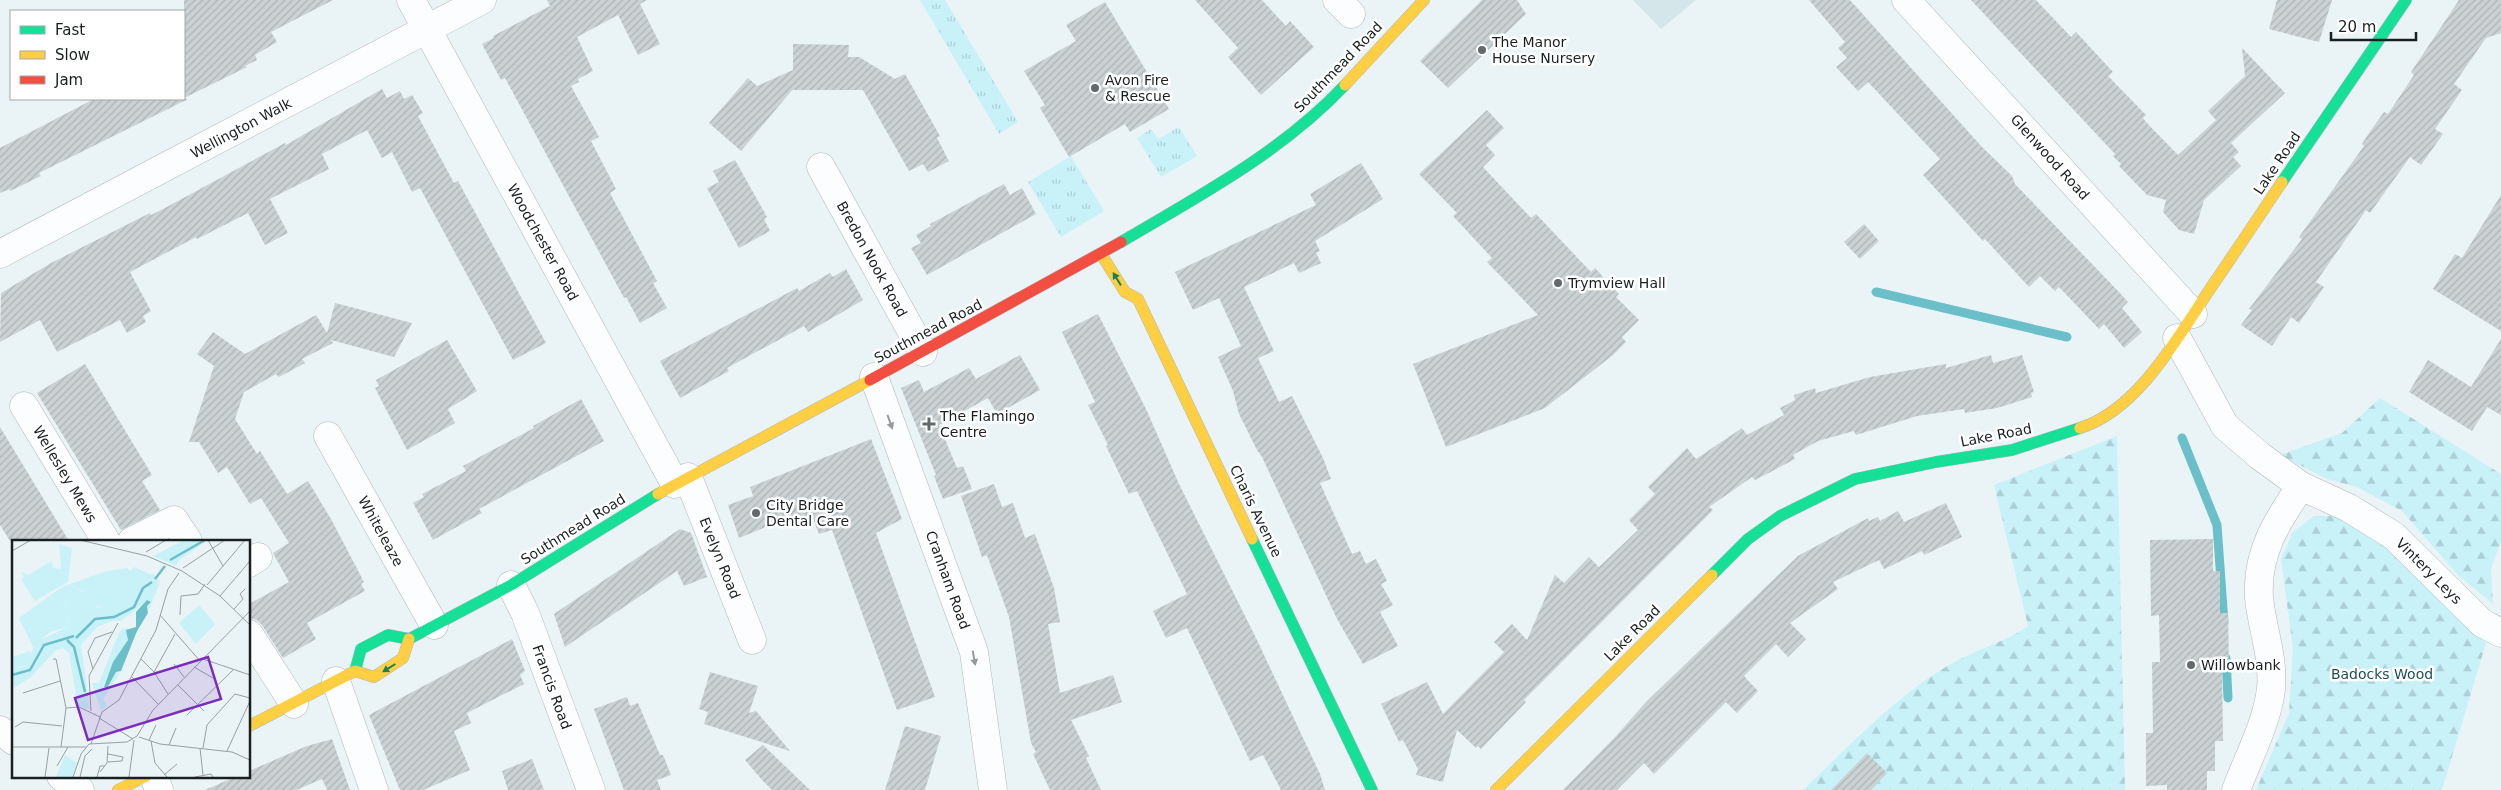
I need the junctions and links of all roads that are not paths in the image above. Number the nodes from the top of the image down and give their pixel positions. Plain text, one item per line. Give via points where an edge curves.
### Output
1 (411, 0) edge
2 (482, 0) edge
3 (1424, 0) edge
4 (1906, 0) edge
5 (2406, 0) edge
6 (428, 30) junction
7 (821, 166) dead end
8 (0, 254) edge
9 (1102, 254) junction
10 (2193, 314) junction
11 (2177, 338) junction
12 (923, 352) junction
13 (874, 377) junction
14 (24, 406) dead end
15 (328, 436) dead end
16 (682, 480) junction
17 (2301, 486) junction
18 (105, 540) edge
19 (134, 540) edge
20 (187, 540) edge
21 (511, 585) junction
22 (434, 625) junction
23 (2501, 633) edge
24 (250, 636) edge
25 (409, 639) junction
26 (752, 640) dead end
27 (346, 676) junction
28 (294, 704) junction
29 (250, 726) edge
30 (0, 730) edge
31 (12, 739) edge
32 (64, 778) edge
33 (142, 778) edge
34 (155, 778) edge
35 (80, 790) edge
36 (118, 790) edge
37 (159, 790) edge
38 (374, 790) edge
39 (591, 790) edge
40 (993, 790) edge
41 (1372, 790) edge
42 (1496, 790) edge
43 (2236, 790) edge

1 - 6 street, Woodchester Road
2 - 6 street, Wellington Walk
3 - 9 street, Southmead Road via 1326,105 1296,131 1232,176
4 - 10 street, Glenwood Road
5 - 10 street, Lake Road
6 - 8 street, Wellington Walk
6 - 16 street, Woodchester Road
7 - 12 street, Bredon Nook Road
9 - 12 street, Southmead Road
41 -> 9 street, Charis Avenue via 1138,299 1125,292
10 - 11 street, Lake Road
11 - 17 street, Vintery Leys via 2225,426
11 - 42 street, Lake Road via 2145,380 2116,409 2094,424 2012,450 1855,479 1819,494 1768,522
12 - 13 street, Southmead Road
13 - 16 street, Southmead Road
13 -> 40 street, Cranham Road via 974,652
14 - 18 street, Wellesley Mews
15 - 22 street, Whiteleaze
16 - 21 street, Southmead Road
16 - 26 street, Evelyn Road
17 - 23 street, Vintery Leys via 2349,508 2394,536 2482,624
17 - 43 street via 2273,526 2265,548 2259,597 2269,650 2271,688 2266,713
19 - 20 street via 174,520
21 - 22 street, Southmead Road
21 - 39 street, Francis Road via 525,613
22 - 25 street, Southmead Road
24 - 28 street
25 -> 27 street via 403,658 374,677
25 - 27 street via 388,635 361,649
27 - 28 street
27 - 38 street
28 - 29 street
30 - 31 street
32 - 35 street
33 - 36 street
34 - 37 street

